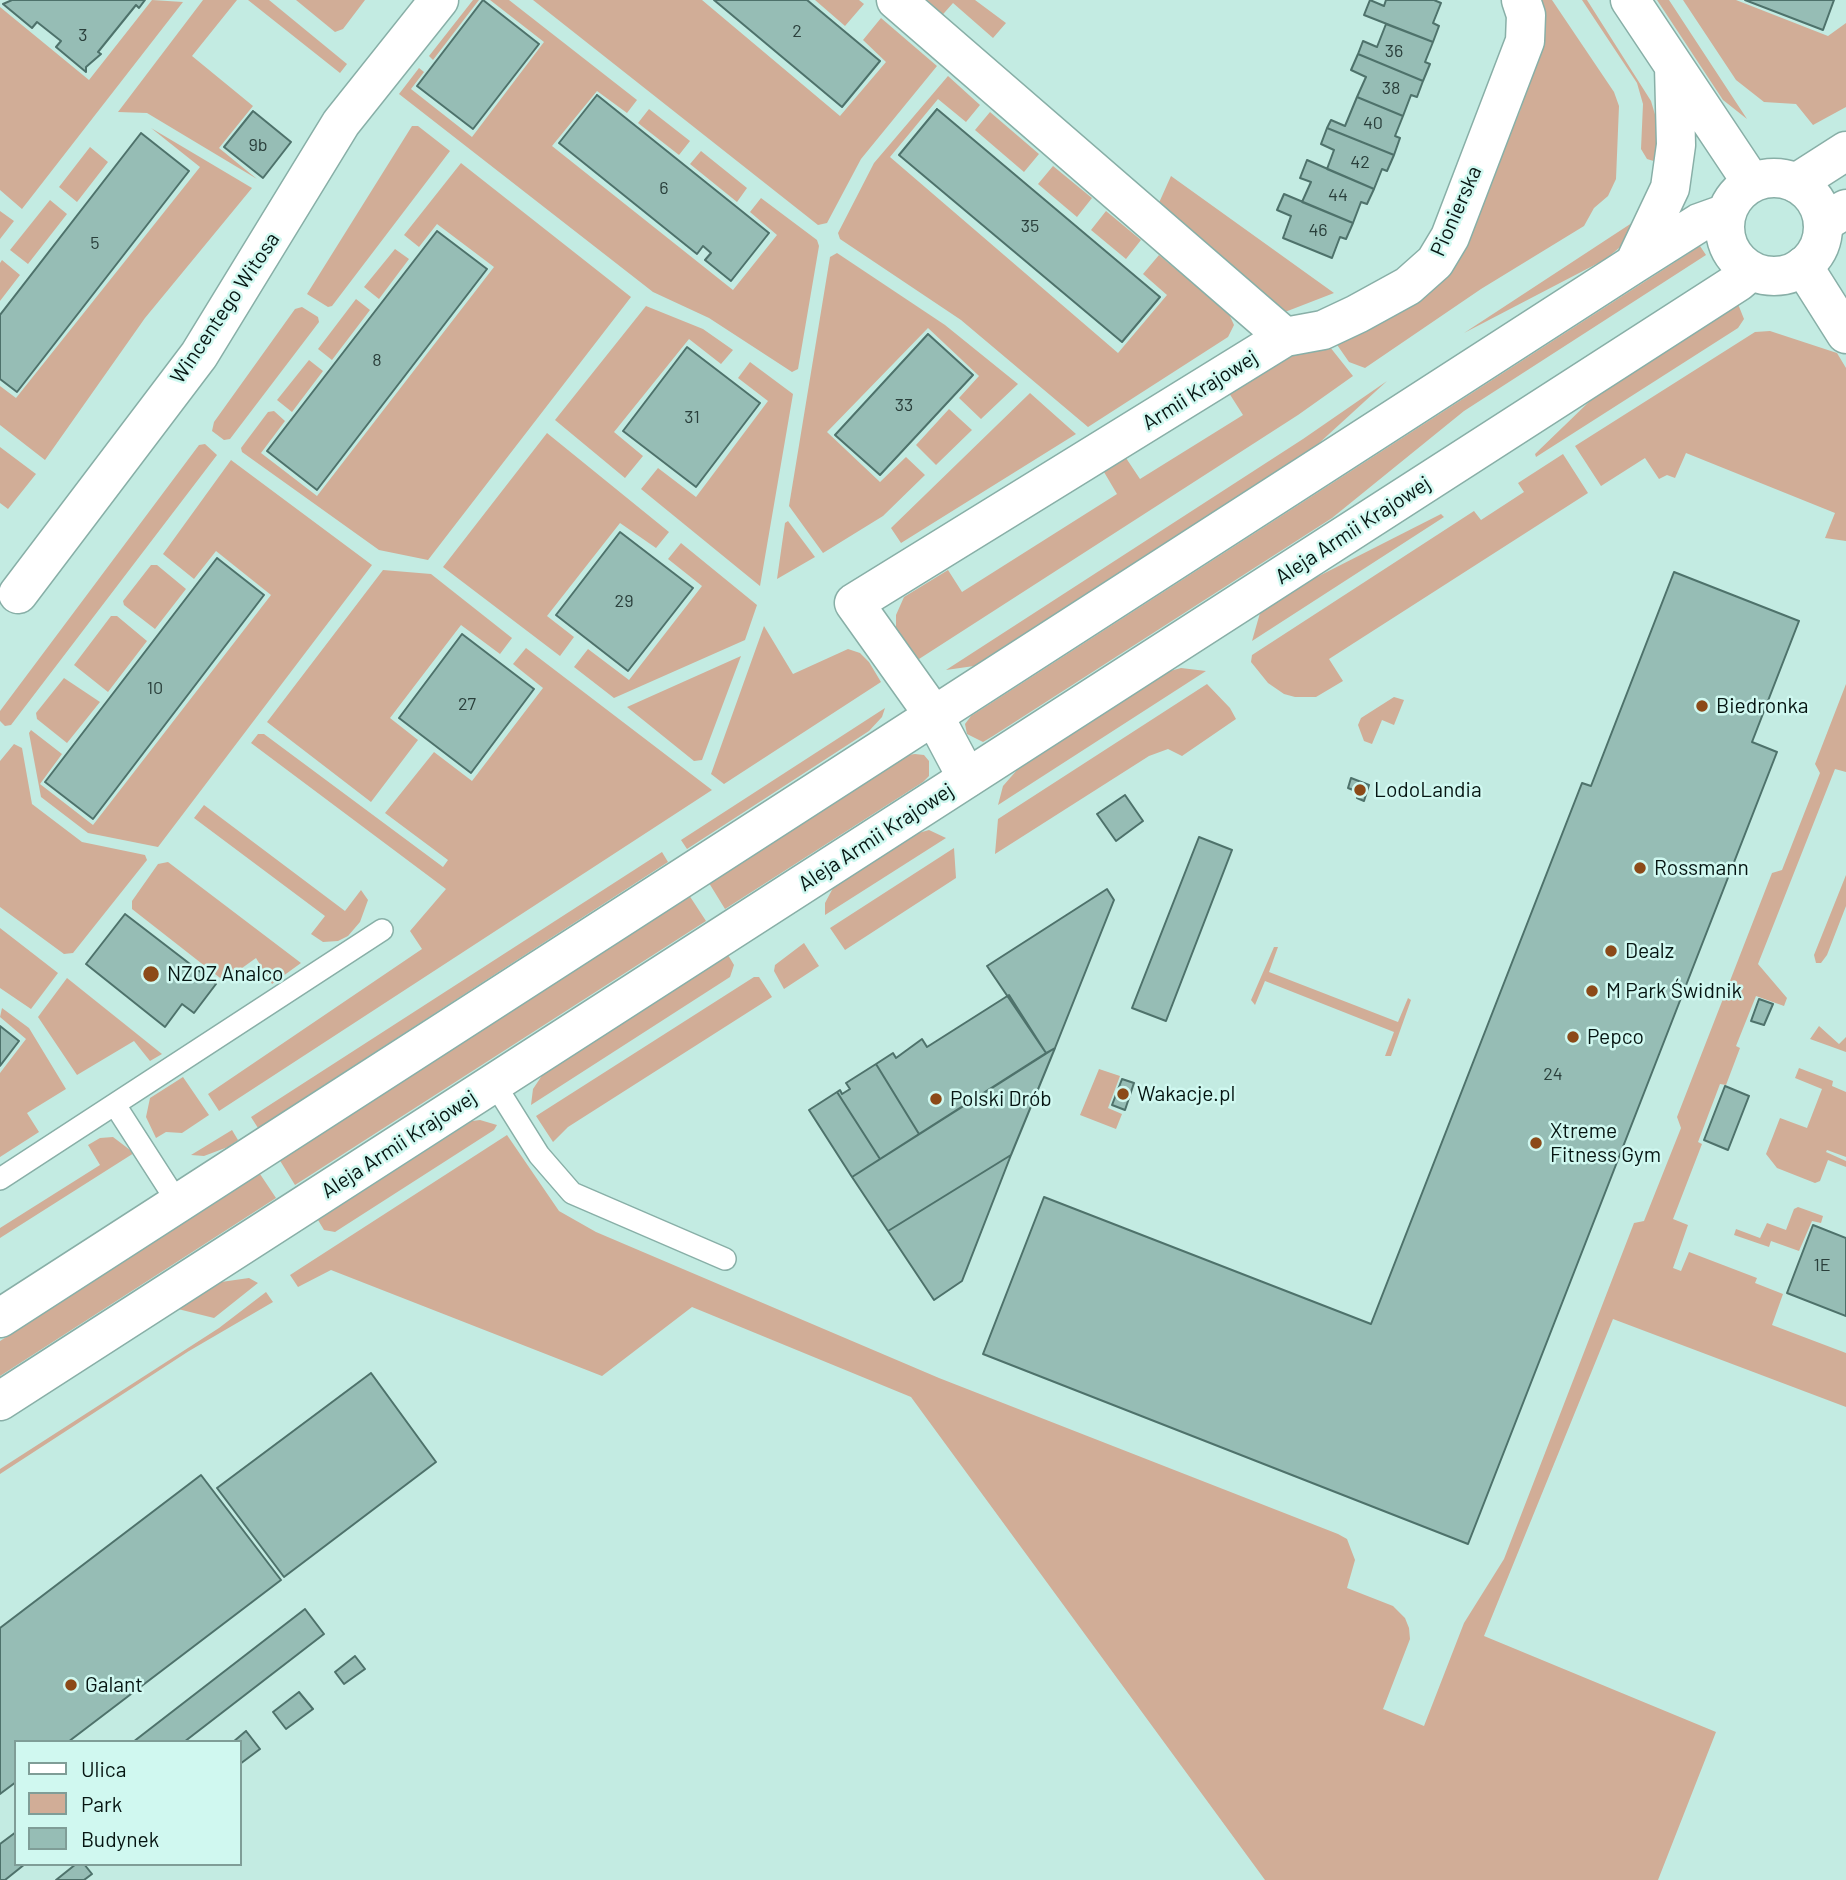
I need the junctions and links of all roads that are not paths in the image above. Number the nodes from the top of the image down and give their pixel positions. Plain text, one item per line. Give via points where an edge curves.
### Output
1 (439, 0) edge
2 (896, 0) edge
3 (1521, 0) edge
4 (1630, 0) edge
5 (1674, 66) junction
6 (1846, 151) edge
7 (1752, 183) junction
8 (1797, 183) junction
9 (1727, 213) junction
10 (1835, 216) edge
11 (1634, 264) junction
12 (1802, 266) junction
13 (1751, 271) junction
14 (1846, 334) edge
15 (1285, 337) junction
16 (9, 587) edge
17 (933, 714) junction
18 (967, 778) junction
19 (382, 930) dead end
20 (494, 1083) junction
21 (115, 1105) junction
22 (0, 1178) edge
23 (178, 1203) junction
24 (725, 1259) dead end
25 (0, 1318) edge
26 (0, 1401) edge

1 - 16 street, Wincentego Witosa via 341,123 199,355
2 - 15 street, Armii Krajowej
3 - 15 street, Pionierska via 1525,41 1450,237 1435,262 1408,286 1357,314 1323,330
4 - 5 street
5 - 7 street
5 - 11 street via 1676,145 1671,188
6 - 8 street
7 - 8 street via 1774,178
7 - 9 street via 1736,196
8 - 10 street via 1819,207
9 - 11 street via 1706,219
9 - 13 street via 1727,240
10 - 12 street
11 - 17 street
12 - 13 street via 1778,275
12 - 14 street
13 - 18 street, Aleja Armii Krajowej
15 - 17 street, Armii Krajowej via 854,603
17 - 18 street, Armii Krajowej
17 - 23 street
18 - 20 street, Aleja Armii Krajowej
19 - 21 lane
20 - 24 lane via 540,1155 572,1193
20 - 26 street, Aleja Armii Krajowej
21 - 22 lane
21 - 23 lane
23 - 25 street

